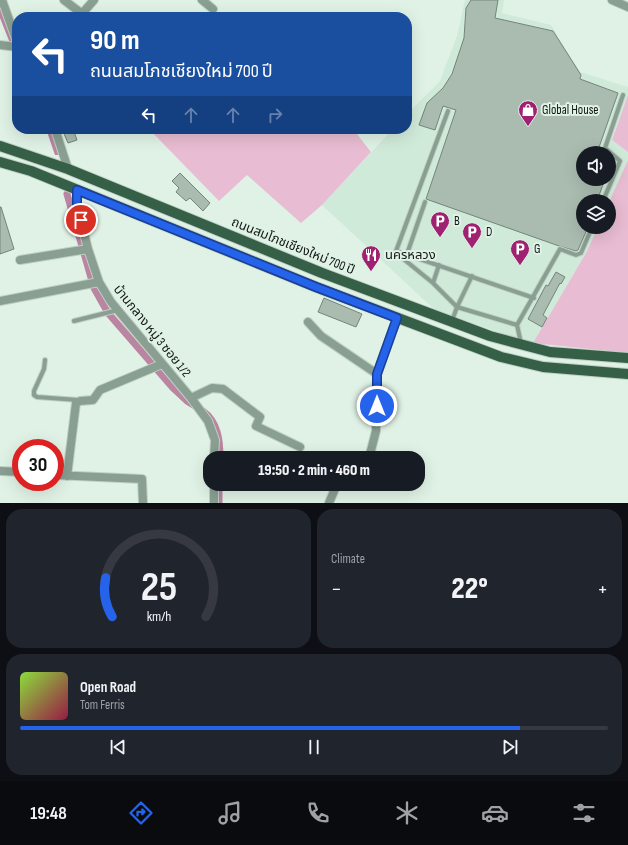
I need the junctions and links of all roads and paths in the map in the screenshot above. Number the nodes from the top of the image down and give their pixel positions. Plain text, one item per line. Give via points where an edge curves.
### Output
1 (2, 0) edge
2 (64, 0) edge
3 (94, 0) edge
4 (202, 0) edge
5 (612, 0) edge
6 (628, 7) edge
7 (214, 8) dead end
8 (77, 12) edge
9 (83, 12) edge
10 (12, 28) edge
11 (0, 46) edge
12 (12, 47) edge
13 (624, 95) dead end
14 (448, 111) dead end
15 (56, 134) edge
16 (0, 146) edge
17 (0, 162) edge
18 (68, 169) junction
19 (77, 190) junction
20 (606, 194) edge
21 (425, 202) dead end
22 (589, 234) edge
23 (88, 249) junction
24 (396, 251) junction
25 (407, 254) junction
26 (20, 260) dead end
27 (439, 265) junction
28 (472, 276) junction
29 (99, 282) junction
30 (433, 283) junction
31 (534, 298) junction
32 (0, 301) edge
33 (457, 307) junction
34 (118, 310) junction
35 (397, 318) junction
36 (74, 321) dead end
37 (308, 322) dead end
38 (452, 322) junction
39 (517, 325) junction
40 (522, 346) junction
41 (628, 358) edge
42 (44, 360) dead end
43 (162, 364) junction
44 (377, 374) junction
45 (628, 374) edge
46 (191, 398) junction
47 (80, 401) junction
48 (300, 447) dead end
49 (214, 451) edge
50 (371, 451) edge
51 (0, 471) edge
52 (12, 472) edge
53 (64, 476) edge
54 (67, 476) junction
55 (214, 491) edge
56 (334, 491) edge
57 (143, 503) edge
58 (214, 503) edge
59 (329, 503) edge

1 - 10 street
2 - 8 street
3 - 9 street
4 - 7 street
5 - 6 street
11 - 12 street
13 - 20 lane via 605,148 620,161
14 - 24 lane
15 - 18 street
16 - 18 main road, ถนนสมโภชเชียงใหม่ 700 ปี
17 - 19 main road via 31,171
18 - 38 main road, ถนนสมโภชเชียงใหม่ 700 ปี via 322,273
19 - 23 street, บ้านกลาง หมู่ 3 ซอย 1/2 via 77,205
19 - 35 main road
21 - 25 lane
22 - 31 lane via 581,253 560,249
23 - 26 street
23 - 29 street, บ้านกลาง หมู่ 3 ซอย 1/2
24 - 25 lane
24 - 30 lane
25 - 27 lane
27 - 28 lane
27 - 30 lane
28 - 31 lane
28 - 33 lane
29 - 32 street
29 - 34 street, บ้านกลาง หมู่ 3 ซอย 1/2
30 - 33 lane
31 - 39 lane
33 - 38 lane
33 - 39 lane
34 - 36 lane
34 - 43 street, บ้านกลาง หมู่ 3 ซอย 1/2
35 - 44 street
35 - 45 main road via 501,357 543,367
37 - 44 street via 321,336
38 - 40 main road, ถนนสมโภชเชียงใหม่ 700 ปี
39 - 40 lane
40 - 41 main road, ถนนสมโภชเชียงใหม่ 700 ปี via 550,352
42 - 47 lane via 44,369 34,395
43 - 46 street, บ้านกลาง หมู่ 3 ซอย 1/2
43 - 47 street via 100,390 93,400
44 - 50 street via 376,431
46 - 48 street via 212,388 228,390 260,417 256,426
46 - 49 street, บ้านกลาง หมู่ 3 ซอย 1/2 via 208,421 215,440
47 - 54 street via 75,407
51 - 52 street
53 - 54 street
54 - 57 street via 142,479
55 - 58 street
56 - 59 street

